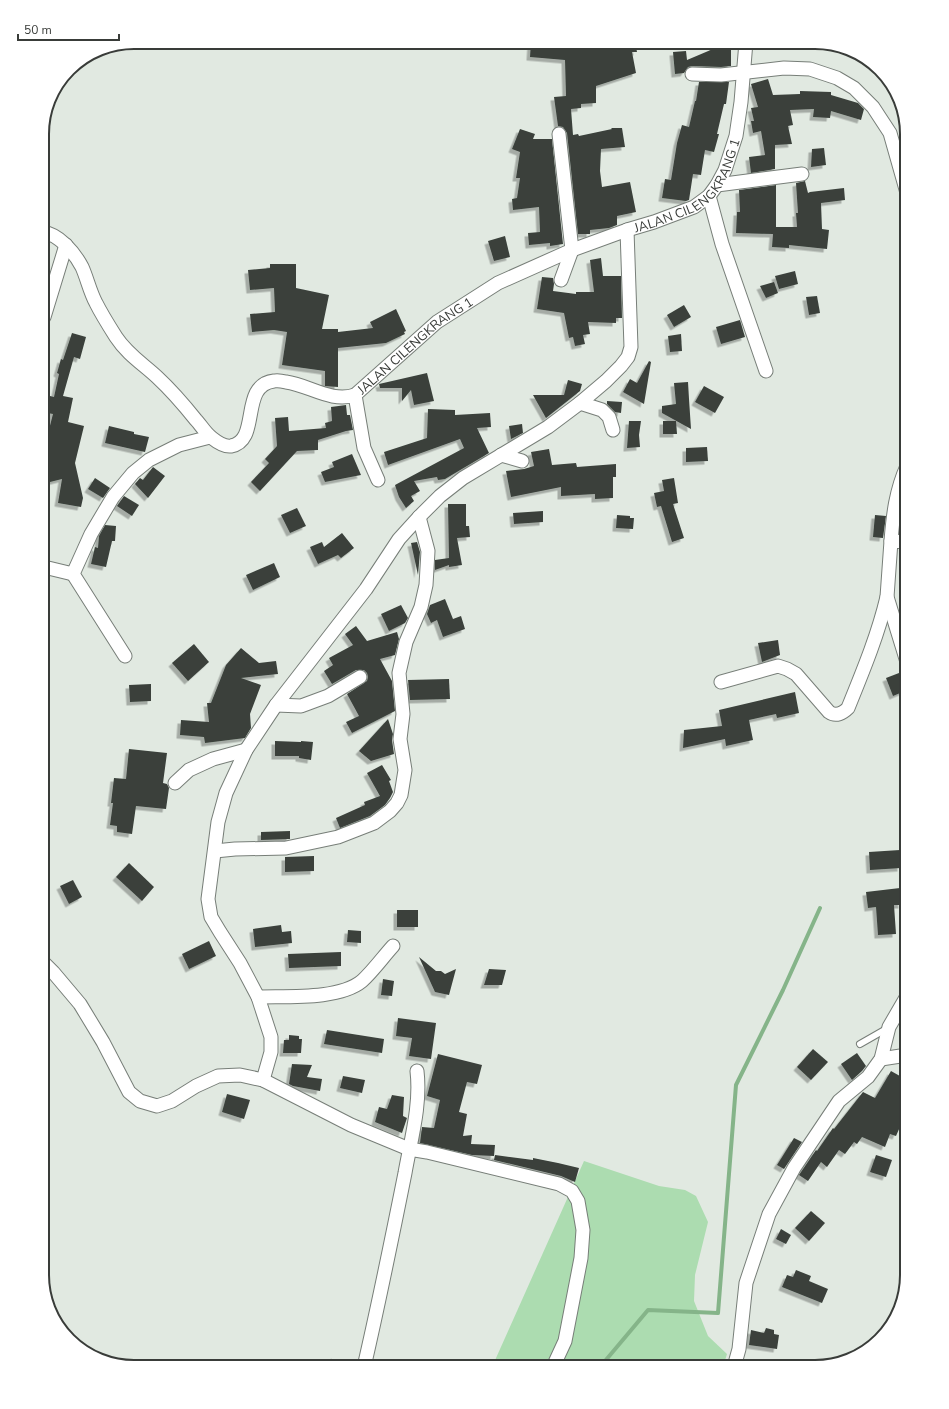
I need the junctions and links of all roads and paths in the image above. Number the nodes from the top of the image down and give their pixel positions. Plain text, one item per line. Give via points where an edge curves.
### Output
1 (746, 49) edge
2 (744, 72) junction
3 (692, 74) dead end
4 (559, 134) dead end
5 (900, 169) edge
6 (802, 174) dead end
7 (717, 185) junction
8 (709, 196) junction
9 (627, 230) junction
10 (49, 233) edge
11 (66, 245) junction
12 (572, 250) junction
13 (561, 280) dead end
14 (49, 301) edge
15 (766, 371) dead end
16 (355, 395) junction
17 (580, 403) junction
18 (613, 430) dead end
19 (210, 437) junction
20 (501, 455) junction
21 (522, 461) dead end
22 (378, 480) dead end
23 (900, 482) edge
24 (419, 516) junction
25 (891, 541) junction
26 (900, 542) edge
27 (49, 568) edge
28 (73, 574) junction
29 (887, 597) junction
30 (900, 639) edge
31 (125, 656) dead end
32 (360, 677) dead end
33 (721, 682) dead end
34 (276, 705) junction
35 (246, 750) junction
36 (175, 783) dead end
37 (215, 851) junction
38 (393, 946) dead end
39 (49, 968) edge
40 (258, 997) junction
41 (900, 1008) edge
42 (889, 1027) junction
43 (860, 1044) dead end
44 (900, 1056) edge
45 (881, 1059) junction
46 (417, 1071) dead end
47 (263, 1080) junction
48 (409, 1149) junction
49 (366, 1360) edge
50 (556, 1360) edge
51 (736, 1360) edge

1 - 2 street, JALAN CILENGKRANG 1
2 - 3 street via 722,75
2 - 5 street via 784,68 810,69 837,78 854,88 873,107 890,134
2 - 7 street, JALAN CILENGKRANG 1 via 736,136 725,170
4 - 12 street
6 - 7 street
7 - 8 street, JALAN CILENGKRANG 1
8 - 9 street, JALAN CILENGKRANG 1 via 694,207
8 - 15 street via 722,244
9 - 12 street, JALAN CILENGKRANG 1
9 - 17 street via 631,347 628,357 606,382
10 - 11 street, JALAN CILENGKRANG 1
11 - 14 street
11 - 19 street, JALAN CILENGKRANG 1 via 81,266 96,303 117,339 134,358 157,377
12 - 13 street
12 - 16 street, JALAN CILENGKRANG 1 via 498,283 437,322
16 - 19 street, JALAN CILENGKRANG 1 via 329,396 294,383 276,380 266,382 252,401 247,432 242,439 230,446
16 - 22 street via 364,448
17 - 18 street via 602,410 609,417
17 - 20 street via 548,427
19 - 28 street via 179,445 149,460 133,473 113,497 90,534
20 - 21 street
20 - 24 street via 464,478
23 - 25 street via 893,510
24 - 34 street via 399,539 366,589
24 - 37 street via 428,551 426,585 421,607 406,642 399,673 403,714 400,739 405,770 401,795 397,803 374,824 338,837 286,848
25 - 26 street
25 - 29 street
27 - 28 street
28 - 31 street
29 - 30 street
29 - 33 street via 869,656 848,708 844,712 835,715 829,712 796,674 778,666
32 - 34 street via 328,696 301,706
34 - 35 street
35 - 36 street via 213,759 189,770
35 - 37 street via 226,793 218,822
37 - 40 street via 208,899 211,917
38 - 40 street via 362,981 346,989 327,994
39 - 47 street via 80,1004 129,1092 140,1101 157,1106 165,1104 218,1076 240,1074
40 - 47 street via 271,1037 271,1052
41 - 42 street
42 - 43 lane
42 - 45 street
44 - 45 street
45 - 51 street via 868,1077 839,1101 794,1168 769,1214 746,1283
46 - 48 street via 419,1085 416,1115
47 - 48 street via 351,1125
48 - 49 street via 385,1277
48 - 50 street via 559,1184 572,1191 578,1201 584,1230 565,1341

